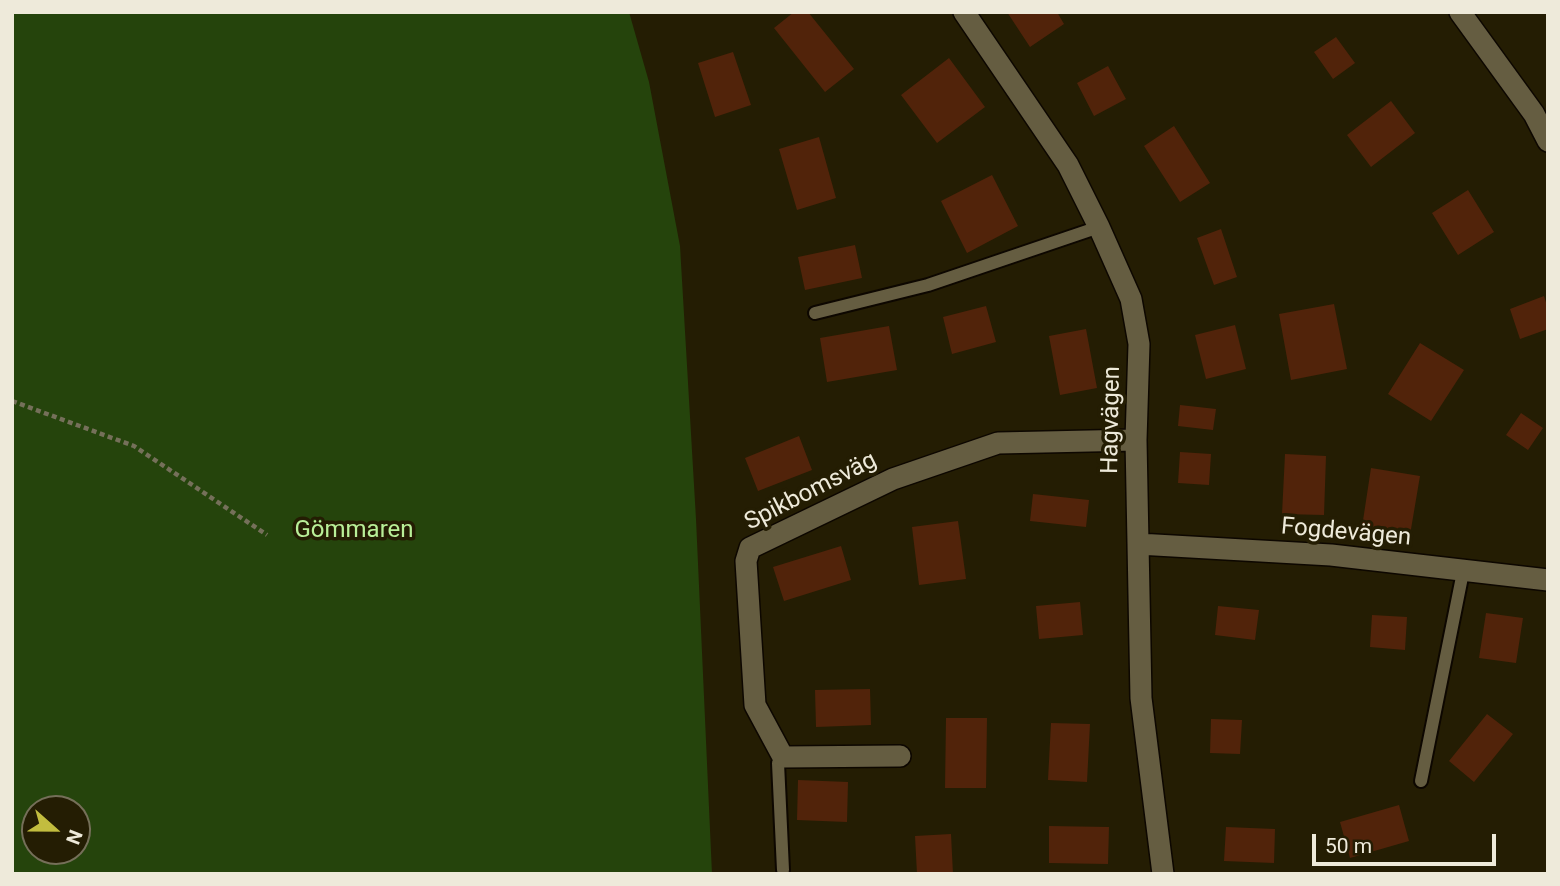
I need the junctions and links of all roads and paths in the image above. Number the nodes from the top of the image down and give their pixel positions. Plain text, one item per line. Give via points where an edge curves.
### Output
1 (964, 12) edge
2 (1460, 12) edge
3 (1547, 139) edge
4 (1099, 227) junction
5 (815, 313) dead end
6 (12, 401) edge
7 (1136, 440) junction
8 (267, 536) dead end
9 (1138, 544) junction
10 (1463, 572) junction
11 (1548, 580) edge
12 (783, 757) junction
13 (900, 757) dead end
14 (1422, 780) dead end
15 (783, 870) dead end
16 (1163, 874) edge

1 - 4 street, Hagvägen via 1068,165
2 - 3 street
4 - 5 lane via 928,285
4 - 7 street, Hagvägen via 1131,299 1139,344
6 - 8 path via 134,446
7 - 9 street, Hagvägen
7 - 12 street, Spikbomsväg via 998,443 893,479 750,548 746,561 755,705
9 - 10 street, Fogdevägen via 1331,555
9 - 16 street, Hagvägen via 1141,698
10 - 11 street, Fogdevägen
10 - 14 lane
12 - 13 street
12 - 15 lane via 778,763

